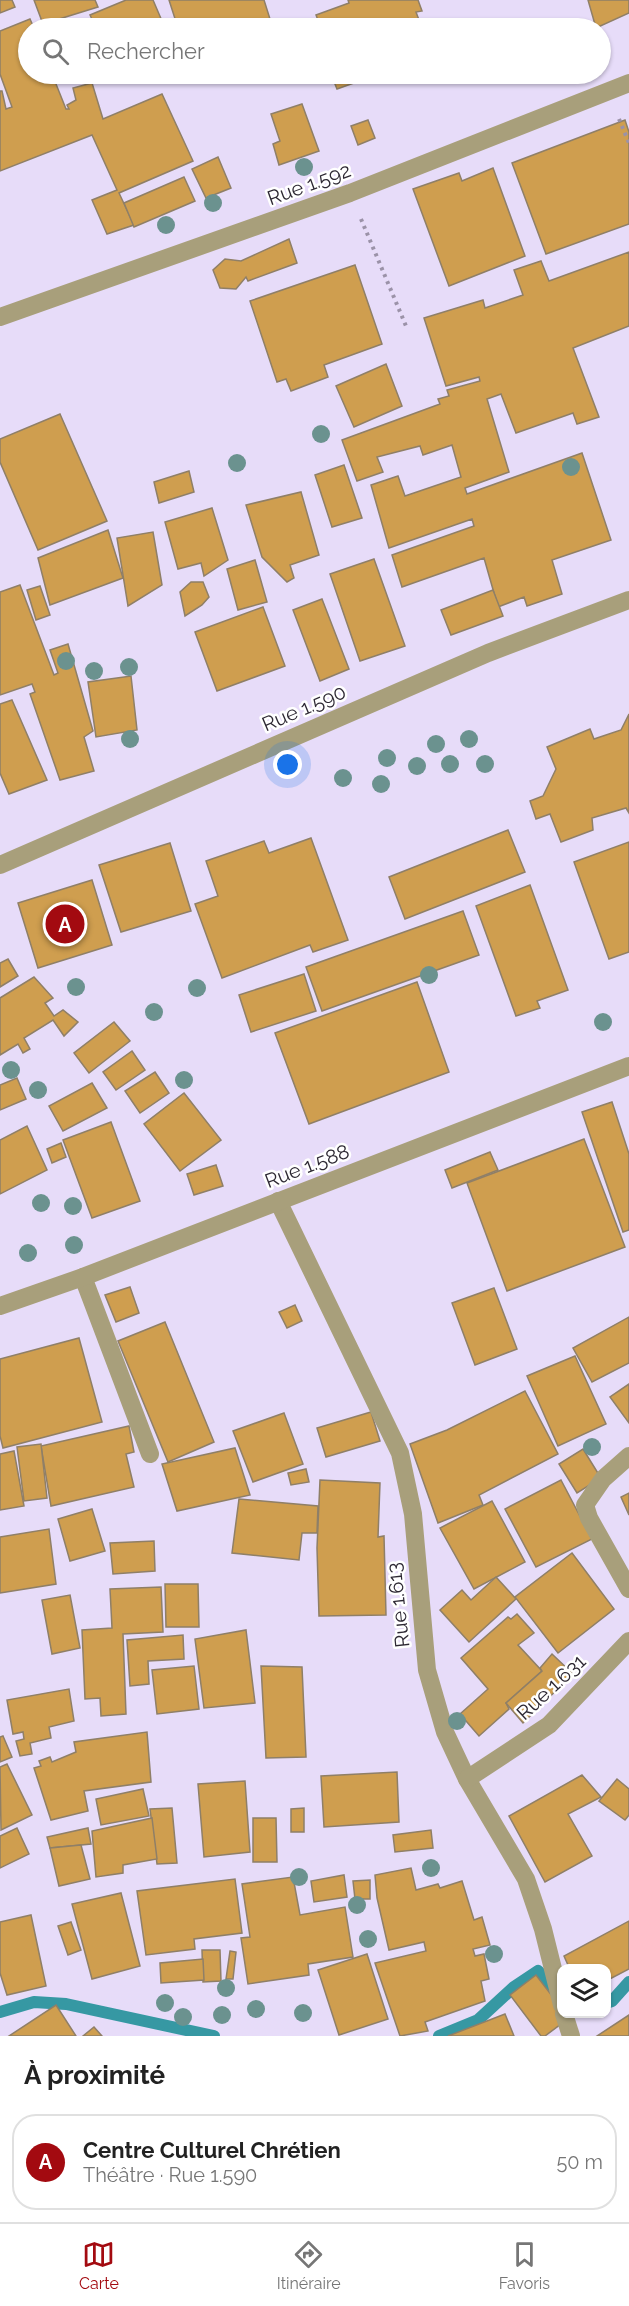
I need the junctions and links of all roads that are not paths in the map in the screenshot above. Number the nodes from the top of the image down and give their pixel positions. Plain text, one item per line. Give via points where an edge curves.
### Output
1 (629, 83) edge
2 (0, 317) edge
3 (629, 600) edge
4 (0, 865) edge
5 (629, 1066) edge
6 (278, 1201) junction
7 (83, 1277) junction
8 (0, 1306) edge
9 (150, 1454) dead end
10 (629, 1456) edge
11 (629, 1589) edge
12 (629, 1641) edge
13 (467, 1779) junction
14 (557, 1988) edge
15 (566, 2018) edge
16 (571, 2036) edge

1 - 2 street, Rue 1.592 via 350,193
3 - 4 street, Rue 1.590 via 488,653
5 - 6 street, Rue 1.588
6 - 7 street, Rue 1.588
6 - 13 street, Rue 1.613 via 400,1453 413,1514 427,1670 445,1732
7 - 8 street, Rue 1.588
7 - 9 street
10 - 11 street via 603,1479 585,1505
12 - 13 street, Rue 1.631 via 549,1725
13 - 14 street, Rue 1.613 via 526,1879
15 - 16 street

